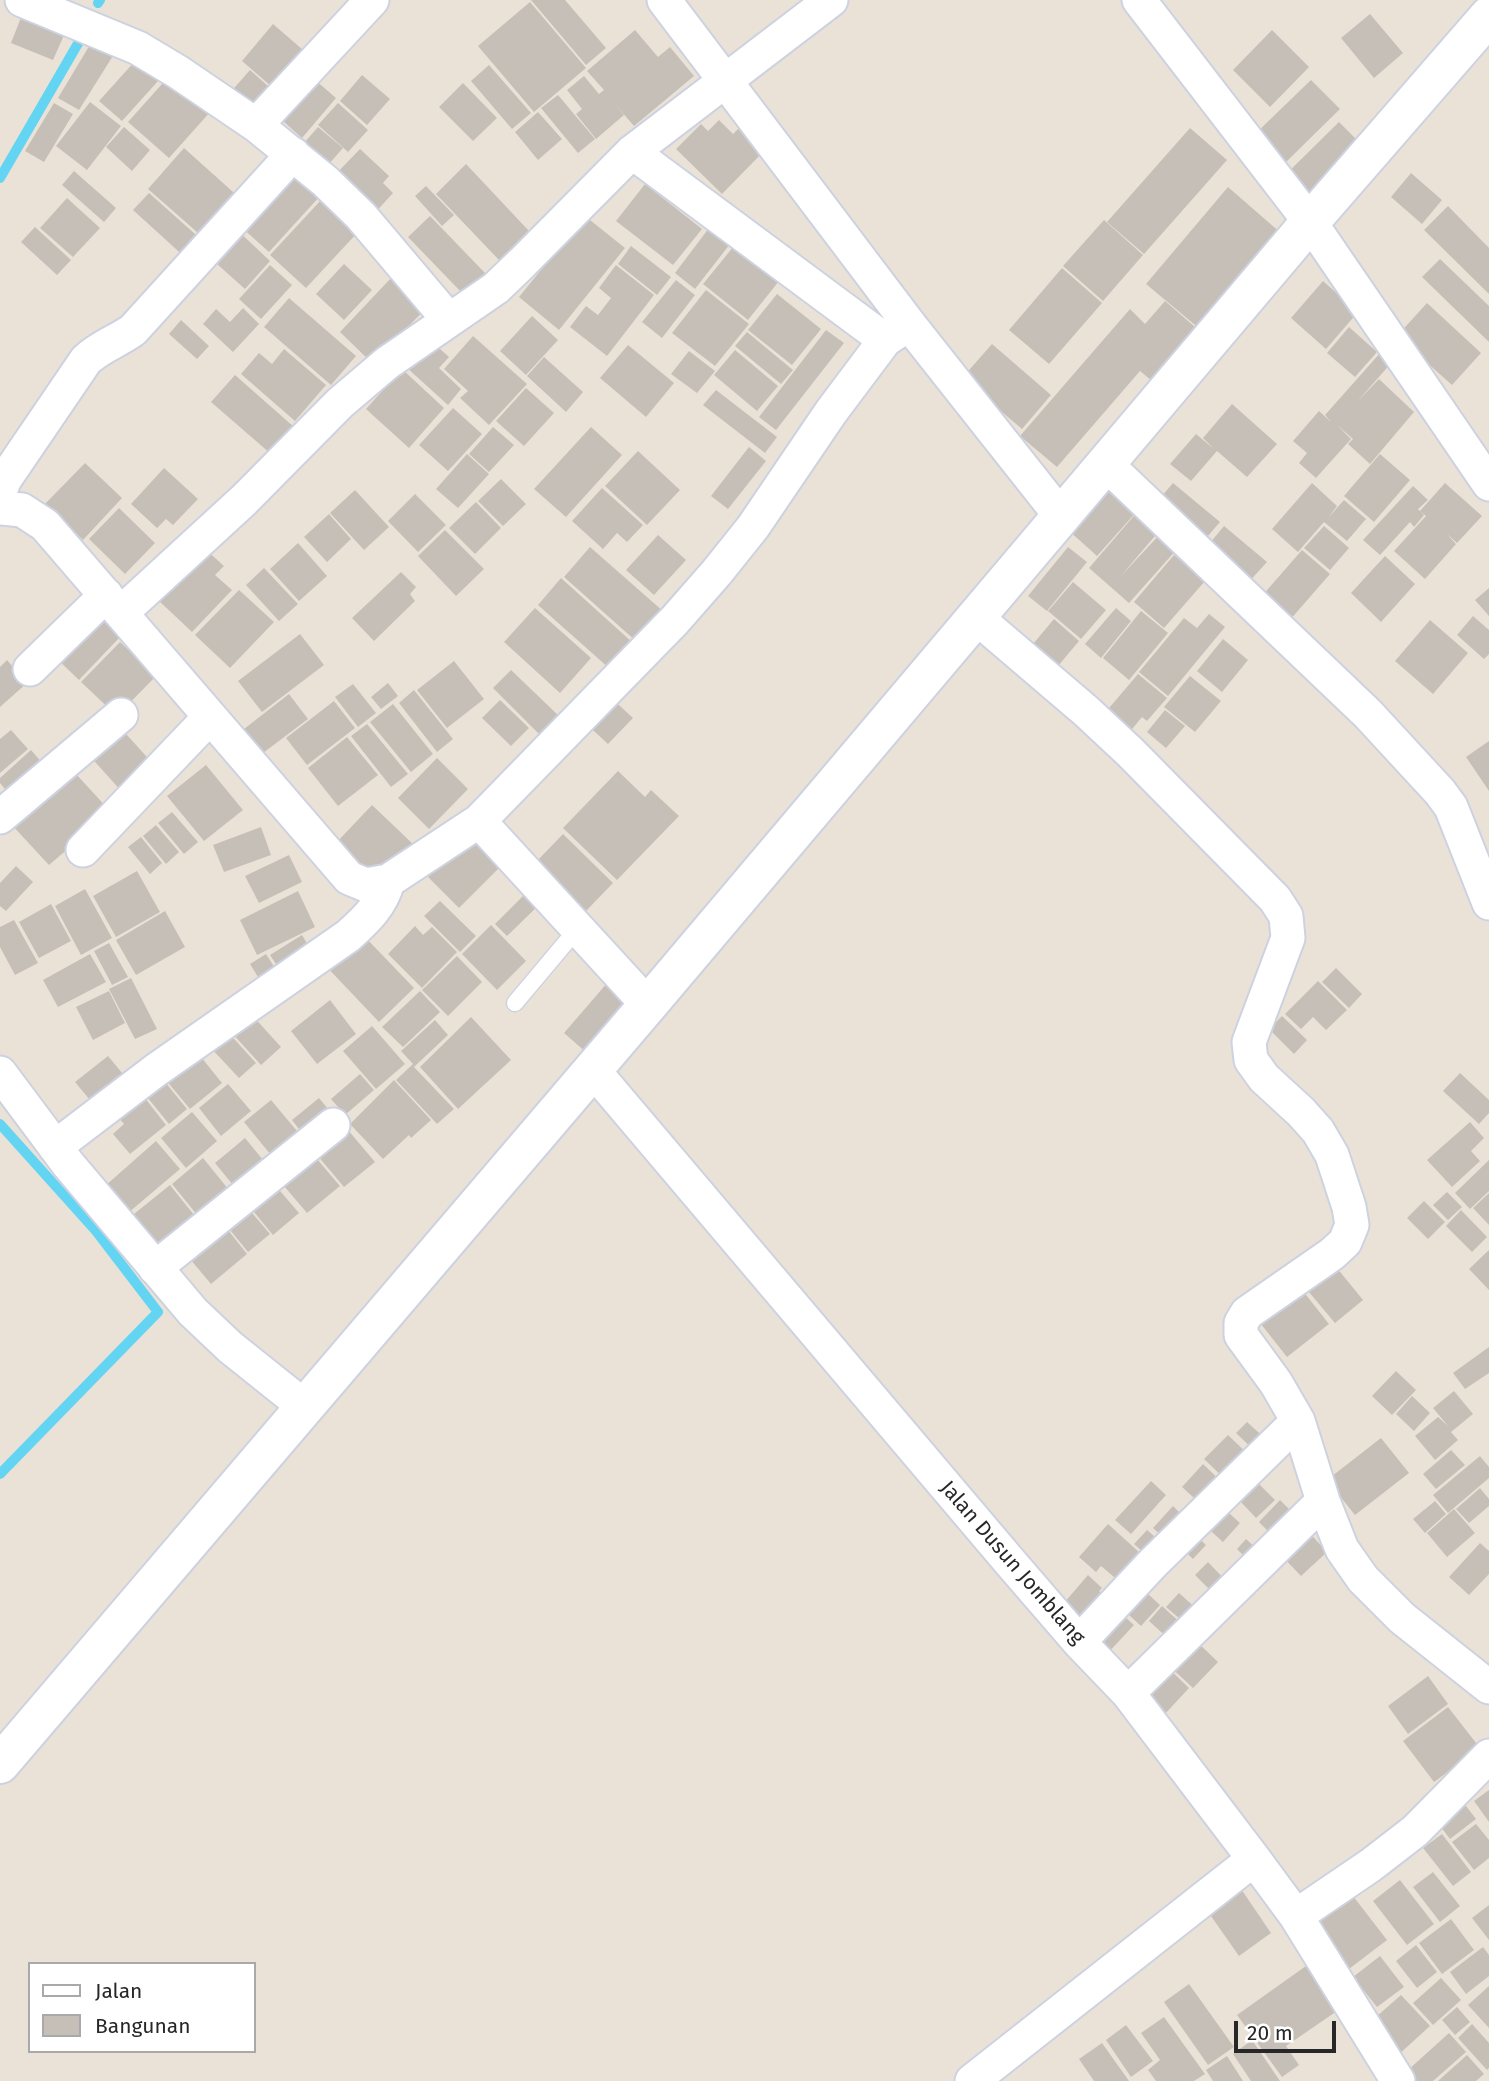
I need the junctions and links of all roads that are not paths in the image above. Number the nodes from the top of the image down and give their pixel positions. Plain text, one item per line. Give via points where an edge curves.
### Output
1 (22, 0) edge
2 (372, 0) edge
3 (664, 0) edge
4 (831, 0) edge
5 (1139, 0) edge
6 (79, 10) edge
7 (1489, 16) edge
8 (726, 81) junction
9 (256, 125) junction
10 (632, 152) junction
11 (293, 154) junction
12 (1310, 222) junction
13 (448, 319) junction
14 (897, 332) junction
15 (1106, 464) junction
16 (1489, 484) edge
17 (0, 491) edge
18 (0, 508) edge
19 (1060, 516) junction
20 (114, 604) junction
21 (977, 618) junction
22 (30, 668) dead end
23 (121, 715) dead end
24 (209, 718) junction
25 (0, 816) edge
26 (479, 821) junction
27 (83, 850) dead end
28 (388, 881) junction
29 (1489, 903) edge
30 (578, 928) junction
31 (515, 1003) dead end
32 (648, 1005) junction
33 (593, 1070) junction
34 (0, 1073) edge
35 (333, 1125) dead end
36 (55, 1147) junction
37 (155, 1268) junction
38 (305, 1407) junction
39 (1298, 1421) junction
40 (1323, 1501) junction
41 (1079, 1642) junction
42 (1489, 1687) edge
43 (1128, 1693) junction
44 (1489, 1756) edge
45 (0, 1764) edge
46 (1254, 1859) junction
47 (1296, 1916) junction
48 (972, 2081) edge
49 (1398, 2081) edge

1 - 6 street
2 - 9 street
3 - 8 street
4 - 8 street
5 - 12 street
6 - 9 street
7 - 12 street
8 - 10 street
8 - 14 street
9 - 11 street
10 - 13 street via 523,262 470,307
10 - 14 street
11 - 13 street via 361,216
11 - 17 street via 133,330 86,360
12 - 15 street
12 - 16 street
13 - 20 street via 340,403 244,500
14 - 19 street
14 - 26 street via 831,412 717,572
15 - 19 street
15 - 29 street via 1368,714 1440,792 1451,807
18 - 20 street via 34,516
19 - 21 street
20 - 22 street
20 - 24 street
21 - 32 street
21 - 39 street via 1130,752 1275,899 1286,916 1288,938 1249,1042 1251,1060 1318,1131 1332,1155 1352,1225 1346,1242 1258,1304 1241,1323 1241,1335
23 - 25 street
24 - 27 street
24 - 28 street via 349,878 366,886
26 - 28 street
26 - 30 street
28 - 36 street via 376,908 348,936
30 - 31 lane
30 - 32 street
32 - 33 street
33 - 38 street
33 - 41 street, Jalan Dusun Jomblang
34 - 36 street
35 - 37 street
36 - 37 street
37 - 38 street via 230,1347
38 - 45 street
39 - 40 street
39 - 41 street
40 - 42 street via 1342,1549 1363,1579 1402,1618
40 - 43 street
41 - 43 street, Jalan Dusun Jomblang
43 - 46 street, Jalan Dusun Jomblang
44 - 47 street via 1415,1830
46 - 47 street, Jalan Dusun Jomblang
46 - 48 street
47 - 49 street, Jalan Dusun Jomblang

